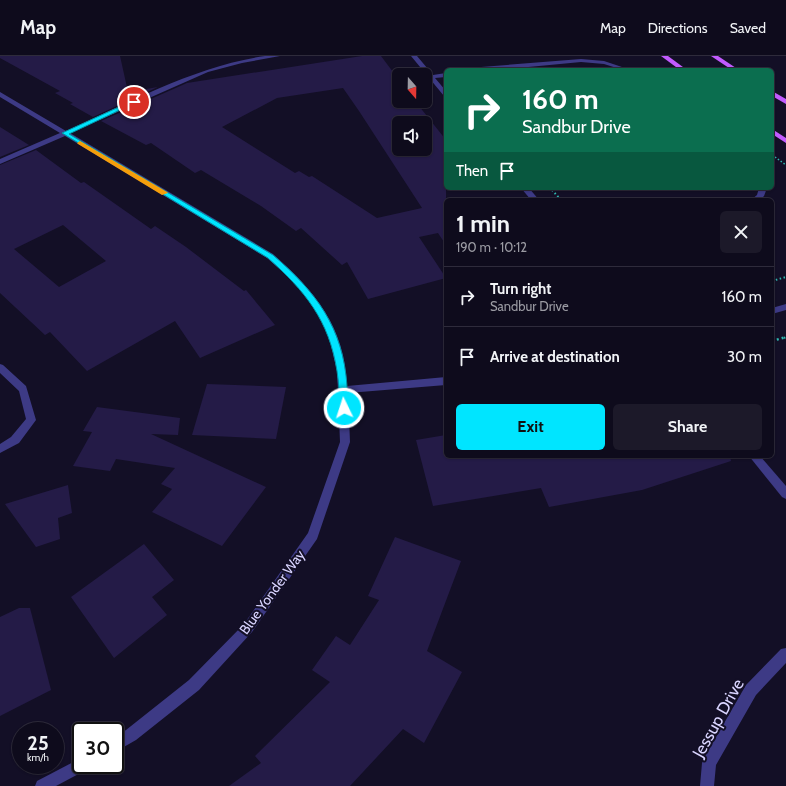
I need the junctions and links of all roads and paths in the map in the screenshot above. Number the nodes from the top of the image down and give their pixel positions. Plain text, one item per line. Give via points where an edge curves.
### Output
1 (277, 56) edge
2 (414, 56) edge
3 (664, 56) edge
4 (714, 56) edge
5 (424, 68) edge
6 (497, 68) edge
7 (624, 68) edge
8 (681, 68) edge
9 (733, 68) edge
10 (444, 75) edge
11 (432, 77) joint
12 (444, 92) edge
13 (0, 94) edge
14 (774, 94) edge
15 (786, 102) edge
16 (774, 132) edge
17 (65, 133) junction
18 (786, 141) edge
19 (774, 156) edge
20 (0, 162) edge
21 (786, 165) edge
22 (527, 190) edge
23 (552, 190) edge
24 (534, 198) edge
25 (559, 198) edge
26 (786, 278) edge
27 (774, 281) edge
28 (786, 307) edge
29 (774, 310) edge
30 (786, 337) edge
31 (774, 340) edge
32 (0, 367) edge
33 (444, 381) edge
34 (343, 390) junction
35 (0, 449) edge
36 (756, 458) edge
37 (786, 494) edge
38 (786, 654) edge
39 (124, 739) edge
40 (72, 770) edge
41 (42, 786) edge
42 (707, 786) edge

1 - 17 street via 236,62 206,70
2 - 5 street
3 - 8 main road
4 - 9 main road
6 - 7 street via 581,57 614,62
10 - 11 street
11 - 12 street
13 - 17 street, Blue Yonder Way
14 - 15 main road
16 - 18 main road
17 - 20 street
17 - 34 street, Blue Yonder Way via 270,256 294,277 314,300 332,333 342,371
19 - 21 path
22 - 24 street
23 - 25 path
26 - 27 path
28 - 29 street
30 - 31 path
32 - 35 street via 23,389 31,420 15,440
33 - 34 street
34 - 39 street, Blue Yonder Way via 345,442 313,535 248,628 200,679
36 - 37 street
38 - 42 street, Jessup Drive via 751,690 709,762
40 - 41 street

